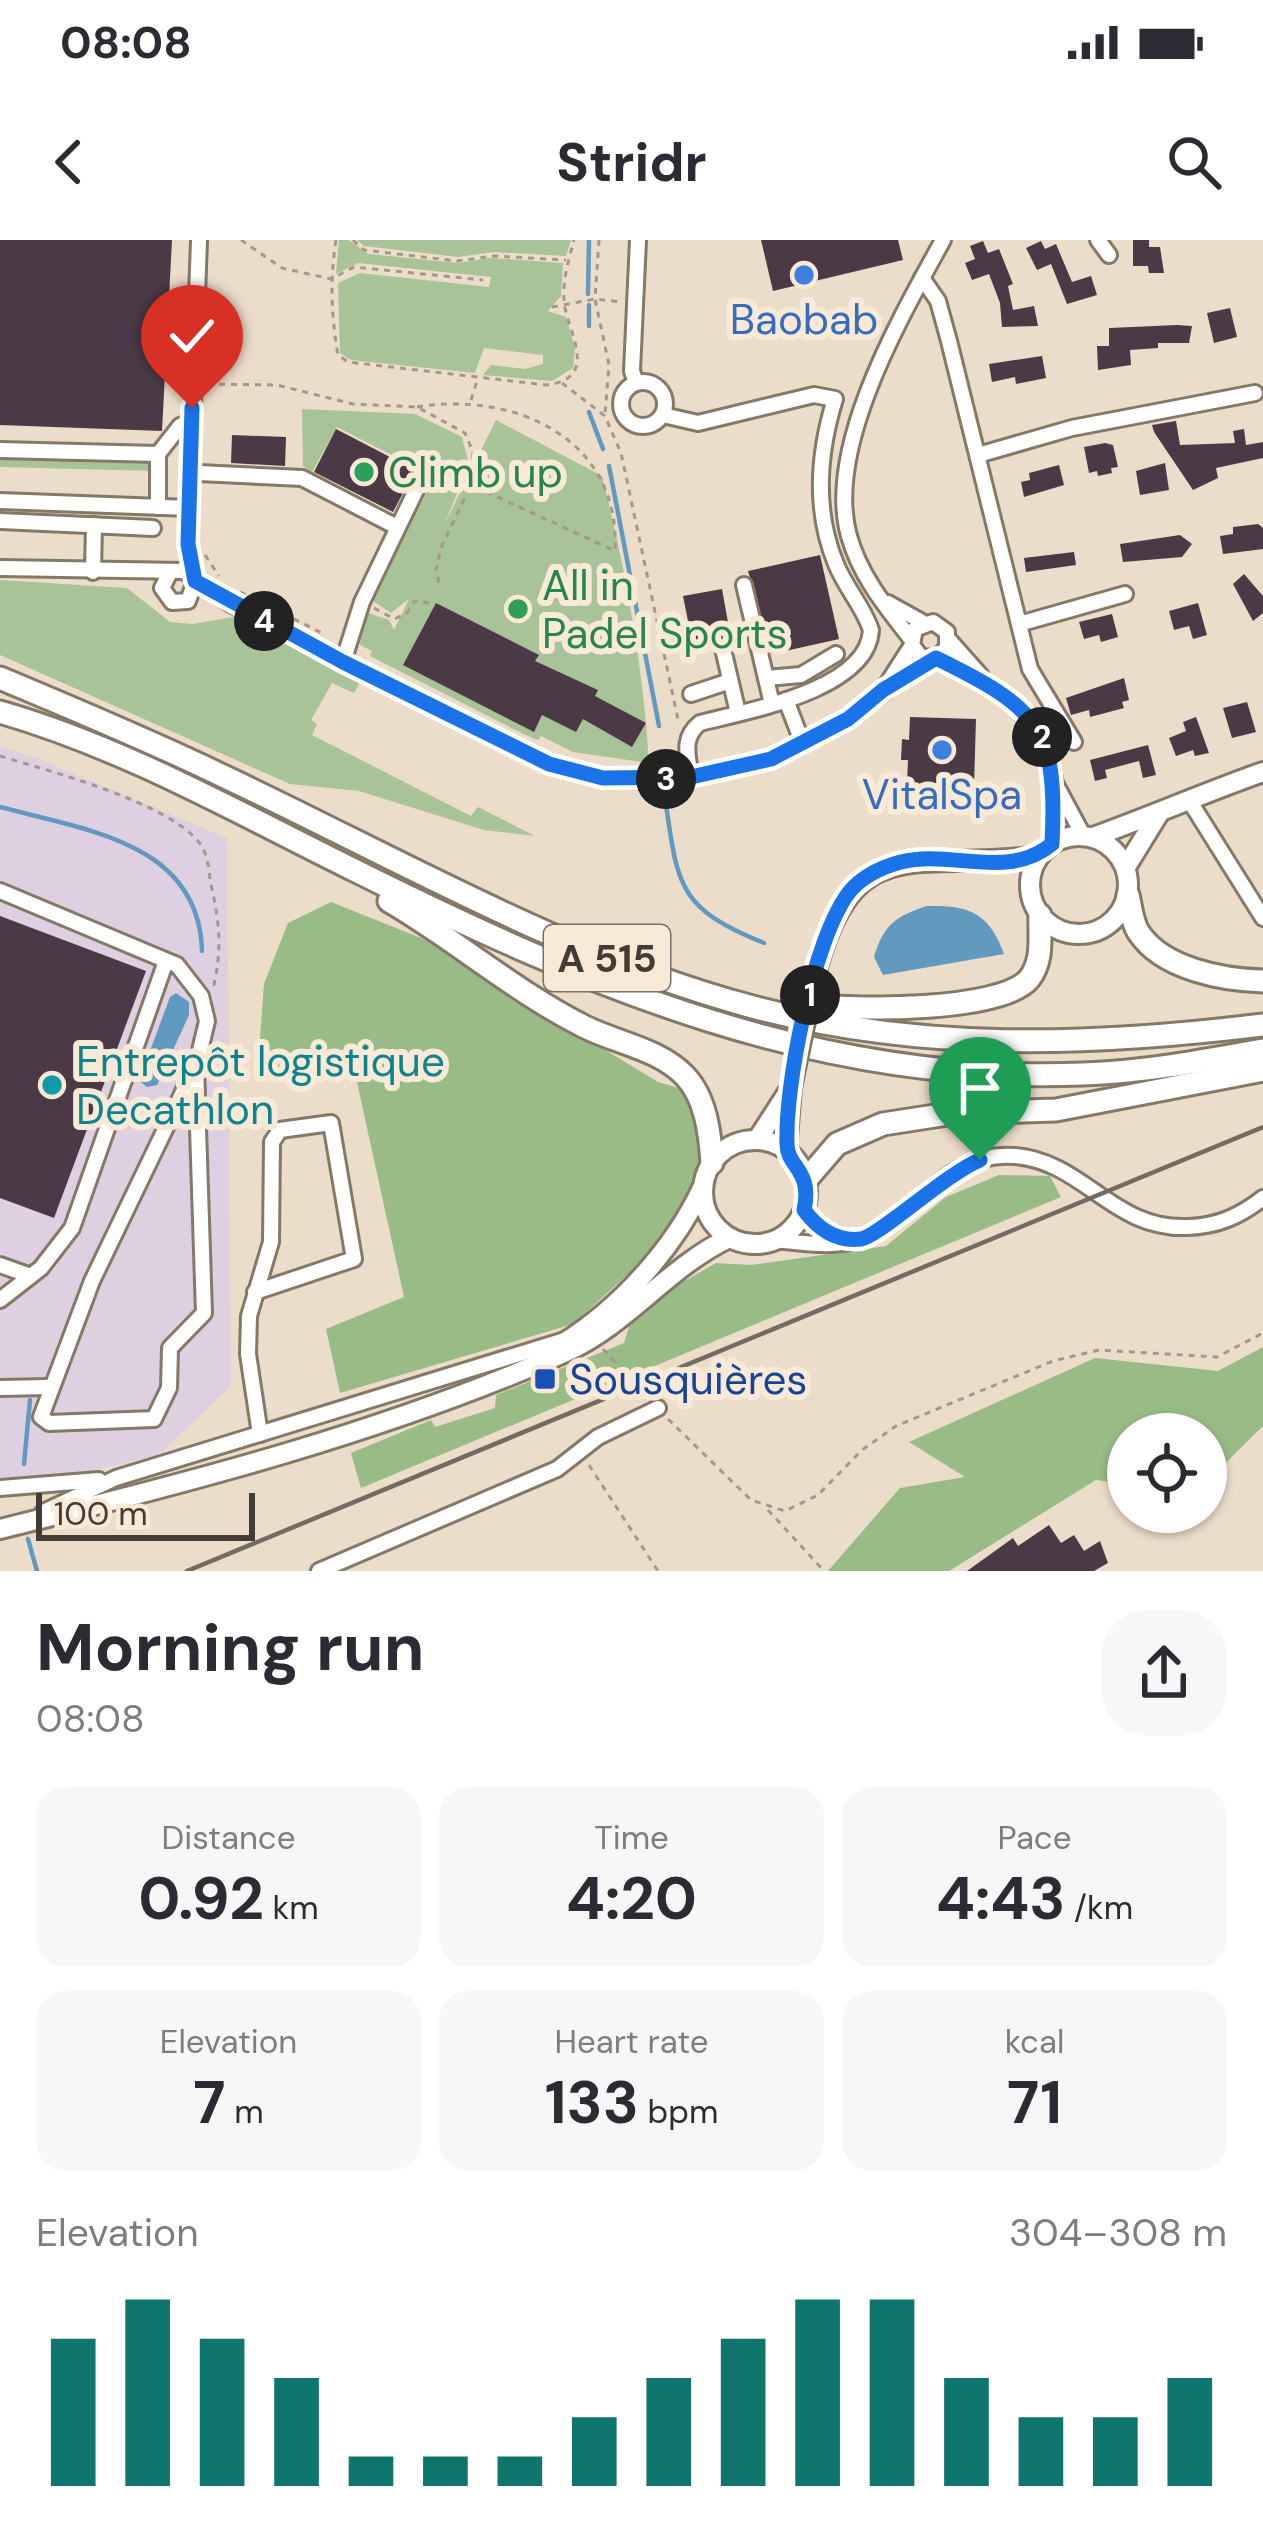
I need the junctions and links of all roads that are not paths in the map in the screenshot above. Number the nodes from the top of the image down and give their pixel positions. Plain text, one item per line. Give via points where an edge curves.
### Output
1 (638, 240) edge
2 (943, 240) edge
3 (1098, 240) edge
4 (199, 241) edge
5 (1109, 255) dead end
6 (922, 278) junction
7 (636, 383) junction
8 (1256, 393) dead end
9 (663, 415) junction
10 (192, 421) junction
11 (0, 450) edge
12 (158, 454) junction
13 (978, 455) junction
14 (190, 477) junction
15 (419, 484) dead end
16 (0, 501) edge
17 (158, 507) junction
18 (190, 508) junction
19 (0, 521) edge
20 (94, 525) junction
21 (397, 527) junction
22 (153, 528) dead end
23 (192, 547) junction
24 (0, 568) edge
25 (92, 572) junction
26 (172, 572) junction
27 (130, 573) junction
28 (194, 579) junction
29 (744, 585) dead end
30 (162, 588) junction
31 (1125, 594) dead end
32 (232, 597) junction
33 (878, 597) junction
34 (188, 601) junction
35 (924, 623) junction
36 (1018, 624) junction
37 (949, 640) junction
38 (912, 642) junction
39 (723, 649) dead end
40 (836, 654) dead end
41 (933, 659) junction
42 (343, 662) junction
43 (766, 678) junction
44 (0, 679) edge
45 (730, 681) junction
46 (989, 684) junction
47 (883, 690) junction
48 (691, 694) dead end
49 (779, 702) junction
50 (0, 712) edge
51 (738, 713) junction
52 (1074, 742) dead end
53 (803, 744) junction
54 (1263, 772) edge
55 (691, 777) junction
56 (169, 778) junction
57 (1055, 783) junction
58 (1189, 800) junction
59 (1159, 814) junction
60 (1088, 836) junction
61 (1045, 850) junction
62 (990, 863) junction
63 (1126, 866) junction
64 (1029, 885) junction
65 (0, 891) edge
66 (466, 895) junction
67 (1128, 896) junction
68 (1040, 915) junction
69 (1263, 918) edge
70 (166, 961) junction
71 (1263, 981) edge
72 (1263, 1025) edge
73 (1263, 1050) edge
74 (196, 1066) junction
75 (1263, 1070) edge
76 (791, 1088) junction
77 (757, 1140) junction
78 (786, 1150) junction
79 (708, 1174) junction
80 (806, 1180) junction
81 (1263, 1198) edge
82 (804, 1210) junction
83 (730, 1238) junction
84 (862, 1239) junction
85 (775, 1240) junction
86 (0, 1264) edge
87 (31, 1276) junction
88 (255, 1292) junction
89 (0, 1300) edge
90 (573, 1337) junction
91 (522, 1368) junction
92 (49, 1387) junction
93 (0, 1388) edge
94 (658, 1408) road end
95 (260, 1434) junction
96 (116, 1478) junction
97 (0, 1488) edge
98 (7, 1527) edge
99 (319, 1571) edge

1 - 7 street
2 - 6 street
3 - 5 street
4 - 10 street
6 - 13 street via 938,301
6 - 33 street via 871,391 845,483 848,534
7 - 9 street via 659,388
7 - 9 street via 621,398 626,419 648,426
8 - 13 street
9 - 49 street via 698,423 814,395 835,399 823,450 823,524 870,642 864,656 818,689
10 - 12 street
10 - 14 street
11 - 12 street
12 - 17 street
13 - 36 street
14 - 18 street
14 - 21 street via 302,478
15 - 21 street
16 - 17 street
17 - 18 street
18 - 23 street
19 - 20 street
20 - 22 street
20 - 25 street
21 - 42 street
23 - 26 street
23 - 28 street
24 - 25 street
25 - 27 street
26 - 27 street
26 - 28 street
26 - 30 street
27 - 30 street
28 - 32 street
28 - 34 street
29 - 43 street
30 - 34 street via 172,602
31 - 36 street
32 - 34 street
32 - 42 street
33 - 35 street
33 - 38 street
35 - 37 street via 941,626
35 - 38 street
36 - 52 street via 1037,687
37 - 41 street
37 - 46 street
38 - 41 street
38 - 47 street
39 - 45 street
40 - 43 street via 801,675
41 - 46 street
41 - 47 street
42 - 55 street via 549,764 603,778
43 - 49 street
44 - 66 highway, A 515 via 227,777
45 - 48 street
45 - 51 street
46 - 57 street via 1034,722
47 - 53 street
49 - 51 street
49 - 53 street
50 - 56 highway, A 515
51 - 55 street via 690,731
53 - 55 street via 734,771
54 - 58 main road
56 - 73 highway, A 515 via 559,969 748,1035 956,1070 1060,1074
56 - 79 highway via 424,921 587,1028 674,1066 709,1130
57 - 60 street
57 - 61 street
58 - 59 main road
58 - 69 street
59 - 60 main road
59 - 63 main road
60 - 61 main road
60 - 63 main road
61 - 62 main road
61 - 64 main road
62 - 64 main road
62 - 76 main road, bridge via 905,860 850,891 826,929
63 - 67 main road
64 - 68 main road
65 - 70 street
66 - 68 highway via 697,978 867,1010 983,998 1020,986 1038,962
66 - 72 highway, A 515 via 660,979 854,1028 1075,1044
67 - 68 main road via 1112,923 1082,935
67 - 71 highway via 1137,931 1162,957
70 - 74 street via 201,996 206,1021
70 - 87 street via 72,1228
74 - 92 street
74 - 92 street via 204,1313 170,1348 169,1388 154,1419 50,1423 41,1417
75 - 80 highway via 1056,1110 883,1124 837,1144
76 - 77 main road
76 - 78 main road
77 - 78 main road
77 - 79 main road via 724,1150
78 - 80 main road
79 - 83 main road via 708,1215
79 - 90 main road via 658,1258
80 - 82 main road
81 - 84 street via 1241,1216 1203,1226 1155,1226 1120,1212 1054,1165 993,1157 959,1168
82 - 84 street via 830,1235
82 - 85 main road
83 - 85 main road
83 - 91 main road via 687,1262 593,1339
84 - 85 street
86 - 87 street
87 - 89 street
88 - 88 street via 271,1242 274,1136 331,1123 354,1259
88 - 95 street via 248,1354
90 - 91 main road
90 - 95 street
91 - 98 main road via 371,1426
92 - 93 street
94 - 99 street via 598,1437 557,1469
95 - 96 street
96 - 97 street
96 - 98 street

